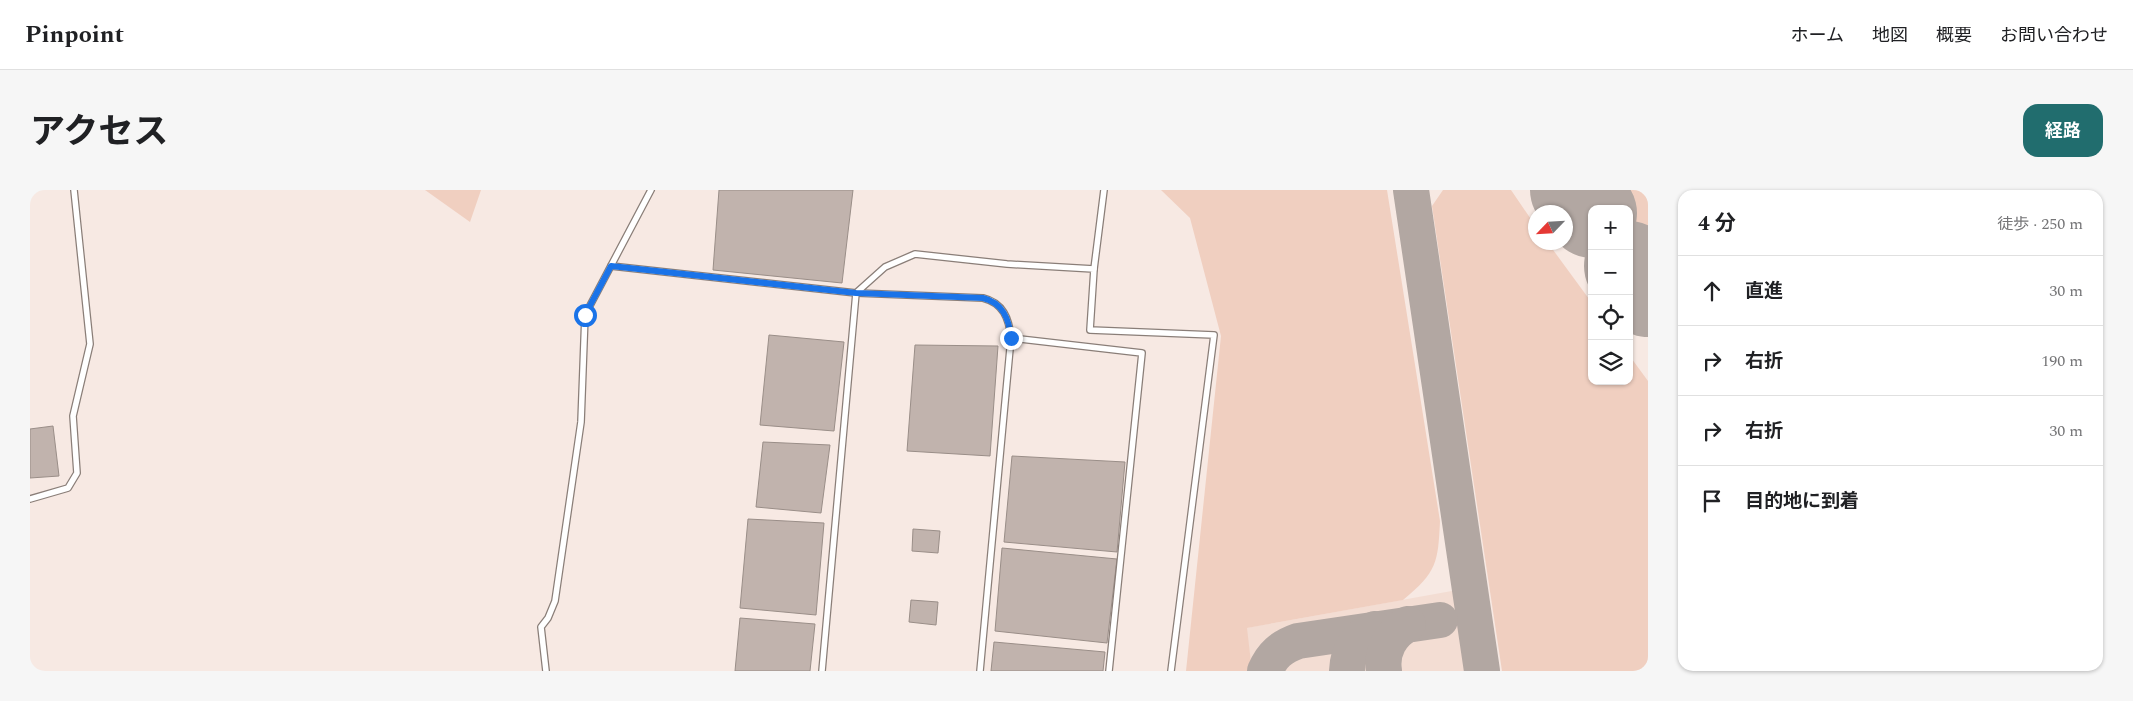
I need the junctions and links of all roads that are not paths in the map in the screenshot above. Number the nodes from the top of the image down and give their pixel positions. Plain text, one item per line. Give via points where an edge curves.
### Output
1 (74, 190) edge
2 (651, 190) edge
3 (1104, 190) edge
4 (611, 266) junction
5 (1094, 269) junction
6 (856, 293) junction
7 (1011, 338) junction
8 (30, 499) edge
9 (546, 671) edge
10 (822, 671) edge
11 (980, 671) edge
12 (1109, 671) edge
13 (1171, 671) edge

1 - 8 lane via 90,344 72,416 77,473 68,488
2 - 4 lane
3 - 5 lane
4 - 6 lane
4 - 9 lane via 585,315 578,442 555,601 541,627
5 - 6 lane via 915,254 885,267
5 - 13 lane via 1090,330 1214,335
6 - 7 lane via 994,300 1002,307
6 - 10 lane
7 - 11 lane
7 - 12 lane via 1142,353

